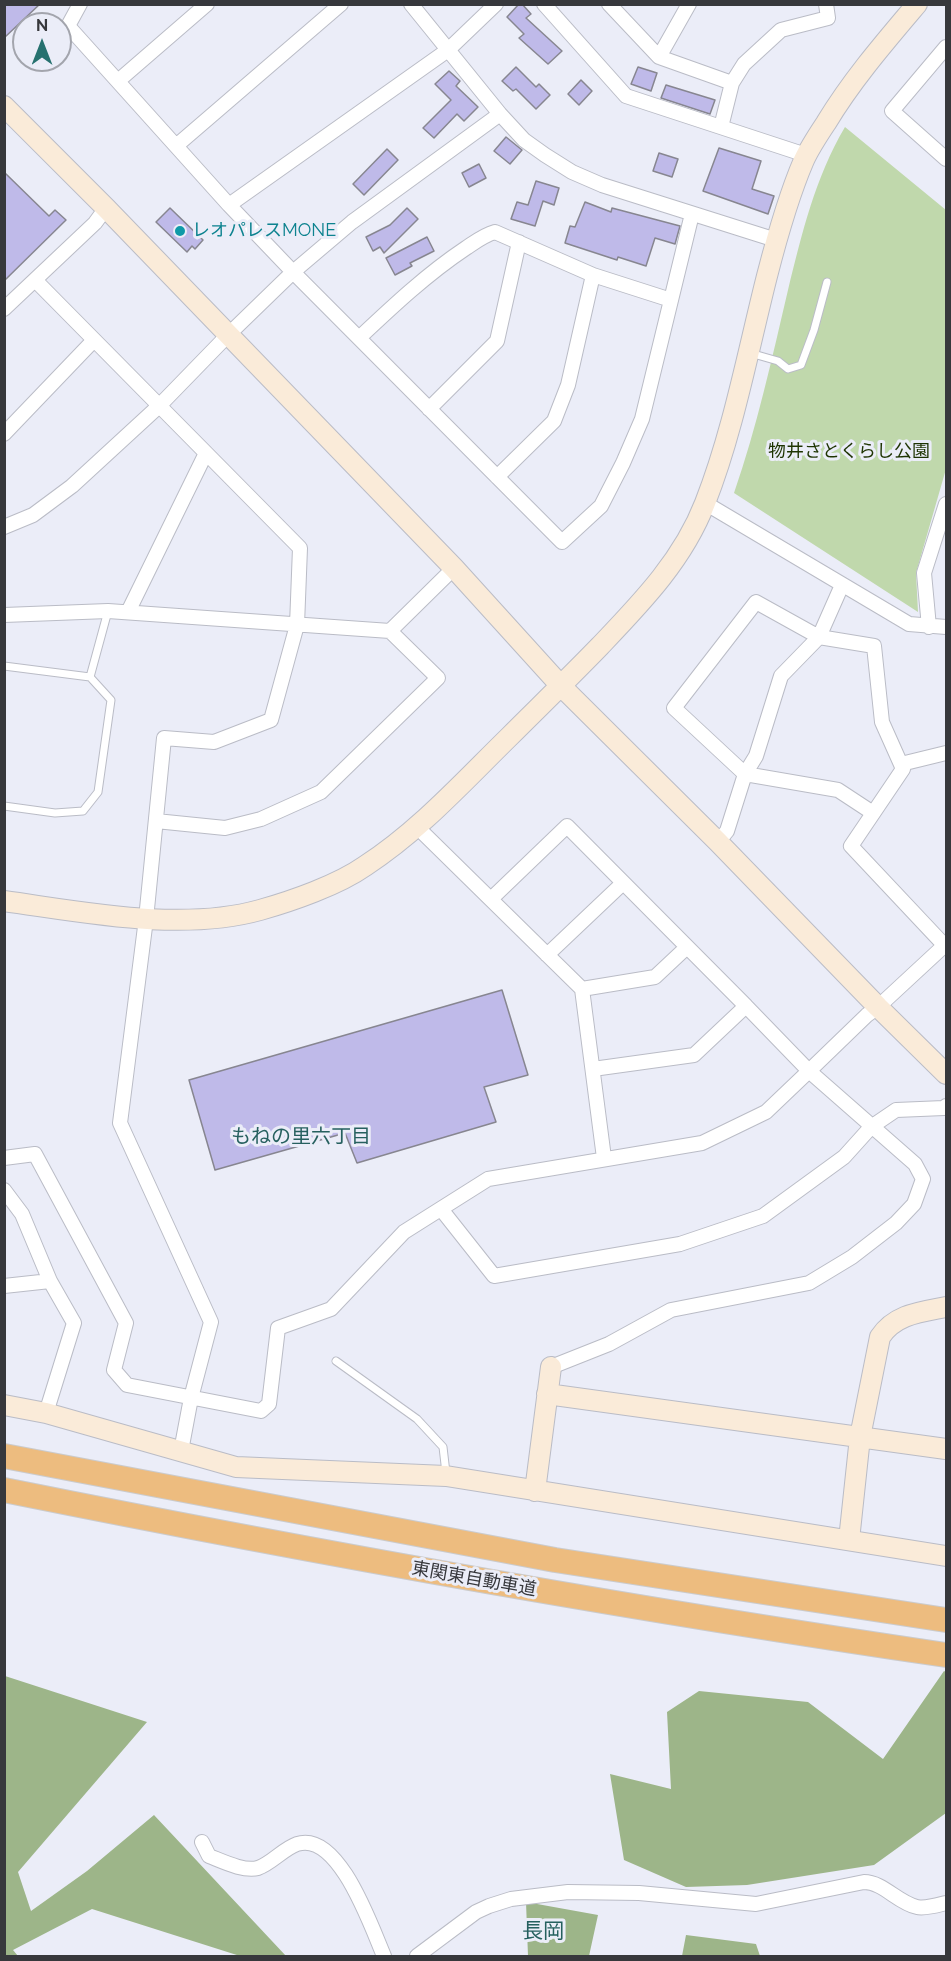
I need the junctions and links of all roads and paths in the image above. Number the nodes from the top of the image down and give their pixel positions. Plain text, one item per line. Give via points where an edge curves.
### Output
1 (80, 4) edge
2 (207, 4) edge
3 (341, 4) edge
4 (411, 4) edge
5 (496, 4) edge
6 (544, 4) edge
7 (609, 4) edge
8 (689, 4) edge
9 (826, 4) edge
10 (917, 4) edge
11 (946, 47) edge
12 (448, 50) junction
13 (658, 57) junction
14 (118, 81) junction
15 (732, 83) junction
16 (4, 106) edge
17 (500, 114) junction
18 (721, 127) junction
19 (176, 146) junction
20 (806, 156) junction
21 (946, 159) edge
22 (229, 205) junction
23 (106, 208) junction
24 (692, 214) junction
25 (777, 240) junction
26 (519, 242) junction
27 (293, 272) junction
28 (593, 275) junction
29 (35, 280) junction
30 (827, 282) dead end
31 (671, 300) junction
32 (4, 309) edge
33 (228, 335) junction
34 (359, 338) junction
35 (94, 340) junction
36 (748, 352) junction
37 (159, 406) junction
38 (429, 409) junction
39 (4, 434) edge
40 (206, 453) junction
41 (497, 477) junction
42 (705, 503) junction
43 (946, 504) edge
44 (4, 527) edge
45 (454, 568) junction
46 (842, 585) junction
47 (108, 611) junction
48 (128, 612) junction
49 (4, 615) edge
50 (297, 625) junction
51 (929, 627) junction
52 (946, 627) edge
53 (390, 631) junction
54 (819, 636) junction
55 (4, 666) edge
56 (90, 677) junction
57 (561, 686) junction
58 (946, 753) edge
59 (900, 764) junction
60 (745, 774) junction
61 (4, 806) edge
62 (873, 813) junction
63 (156, 821) junction
64 (416, 826) junction
65 (718, 842) junction
66 (623, 883) junction
67 (491, 899) junction
68 (4, 901) edge
69 (146, 920) junction
70 (946, 946) edge
71 (687, 947) junction
72 (547, 955) junction
73 (582, 989) junction
74 (746, 1006) junction
75 (878, 1007) junction
76 (593, 1069) junction
77 (809, 1071) junction
78 (946, 1074) edge
79 (946, 1106) edge
80 (871, 1127) junction
81 (4, 1158) edge
82 (604, 1158) junction
83 (4, 1190) edge
84 (441, 1209) junction
85 (50, 1281) junction
86 (4, 1286) edge
87 (946, 1307) edge
88 (336, 1361) dead end
89 (551, 1367) joint
90 (547, 1394) junction
91 (191, 1398) junction
92 (4, 1405) edge
93 (46, 1413) junction
94 (860, 1437) junction
95 (946, 1449) edge
96 (181, 1452) junction
97 (4, 1456) edge
98 (446, 1476) junction
99 (4, 1490) edge
100 (535, 1491) junction
101 (849, 1540) junction
102 (946, 1556) edge
103 (946, 1620) edge
104 (946, 1655) edge
105 (202, 1842) dead end
106 (946, 1903) edge
107 (384, 1956) edge
108 (417, 1956) edge

1 - 14 street via 68,26
2 - 14 street
3 - 19 street
4 - 12 street
5 - 12 street
6 - 18 street via 626,96
7 - 13 street
8 - 13 street
9 - 15 street via 828,18 781,30 744,64
10 - 20 street via 849,87
11 - 21 street via 892,111
12 - 17 street
12 - 22 street
13 - 15 street
14 - 19 street
15 - 18 street
16 - 23 street
17 - 24 street via 524,140 572,172
17 - 27 street via 352,222
18 - 20 street
19 - 22 street
20 - 25 street
22 - 27 street
23 - 29 street
23 - 33 street
24 - 25 street
24 - 31 street
25 - 36 street
26 - 28 street
26 - 34 street via 495,232 488,234 423,279
26 - 38 street via 497,341
27 - 33 street
27 - 34 street
28 - 31 street
28 - 41 street via 568,385 554,421
29 - 32 street
29 - 35 street
30 - 36 lane via 801,365 788,369 777,361
31 - 41 street via 642,419 597,510 562,542
33 - 37 street
33 - 45 street
34 - 38 street
35 - 37 street
35 - 39 street
36 - 42 street
37 - 40 street
37 - 44 street via 56,500
38 - 41 street
40 - 48 street
40 - 50 street via 300,548
42 - 46 street
42 - 57 street via 672,564 647,597
43 - 51 street via 924,573
45 - 53 street
45 - 57 street
46 - 51 street via 909,624
46 - 54 street
47 - 48 street
47 - 49 street
47 - 56 lane
48 - 50 street
50 - 53 street
50 - 63 street via 271,720 214,742 164,738
51 - 52 street
53 - 63 street via 438,678 321,792 261,819 225,828
54 - 59 street via 874,646 882,722
54 - 60 street via 781,676 756,756
54 - 60 street via 756,602 674,708
55 - 56 lane
56 - 61 lane via 111,700 98,792 83,811 55,813
57 - 64 street
57 - 65 street
58 - 59 street
59 - 62 street via 903,769
60 - 62 street via 838,789
60 - 65 street via 727,831
62 - 70 street via 851,846
63 - 69 street
64 - 67 street
64 - 69 street via 362,869 302,897 246,913
65 - 75 street
66 - 67 street via 567,826
66 - 71 street
66 - 72 street
67 - 72 street
68 - 69 street
69 - 91 street via 120,1123 211,1322
70 - 75 street
71 - 73 street via 655,977
71 - 74 street
72 - 73 street
73 - 76 street
74 - 76 street via 694,1055
74 - 77 street
75 - 77 street
75 - 78 street
76 - 82 street
77 - 80 street
77 - 82 street via 766,1112 702,1143
79 - 80 street via 896,1110
80 - 84 street via 844,1157 763,1216 680,1244 494,1276
80 - 89 street via 899,1148 923,1179 914,1204 896,1224 809,1283 671,1310 609,1344
81 - 91 street via 35,1154 126,1323 114,1370 127,1385
82 - 84 street via 488,1179
83 - 85 street via 22,1214
84 - 91 street via 404,1232 331,1309 278,1328 268,1404 261,1411
85 - 86 street
85 - 93 street via 74,1323
87 - 94 street via 897,1319 886,1327 880,1337
88 - 98 lane via 417,1419 443,1447
89 - 90 street
90 - 94 street
90 - 100 street
91 - 96 street
92 - 93 street
93 - 96 street
94 - 95 street
94 - 101 street
96 - 98 street via 236,1467
97 - 103 highway, 東関東自動車道 via 555,1560
98 - 100 street
99 - 104 highway, 東関東自動車道 via 400,1567
100 - 101 street
101 - 102 street
105 - 107 street via 209,1856 244,1868 257,1868 298,1843 314,1843 327,1851 355,1888
106 - 108 street via 918,1908 873,1882 756,1904 639,1893 568,1892 489,1905

